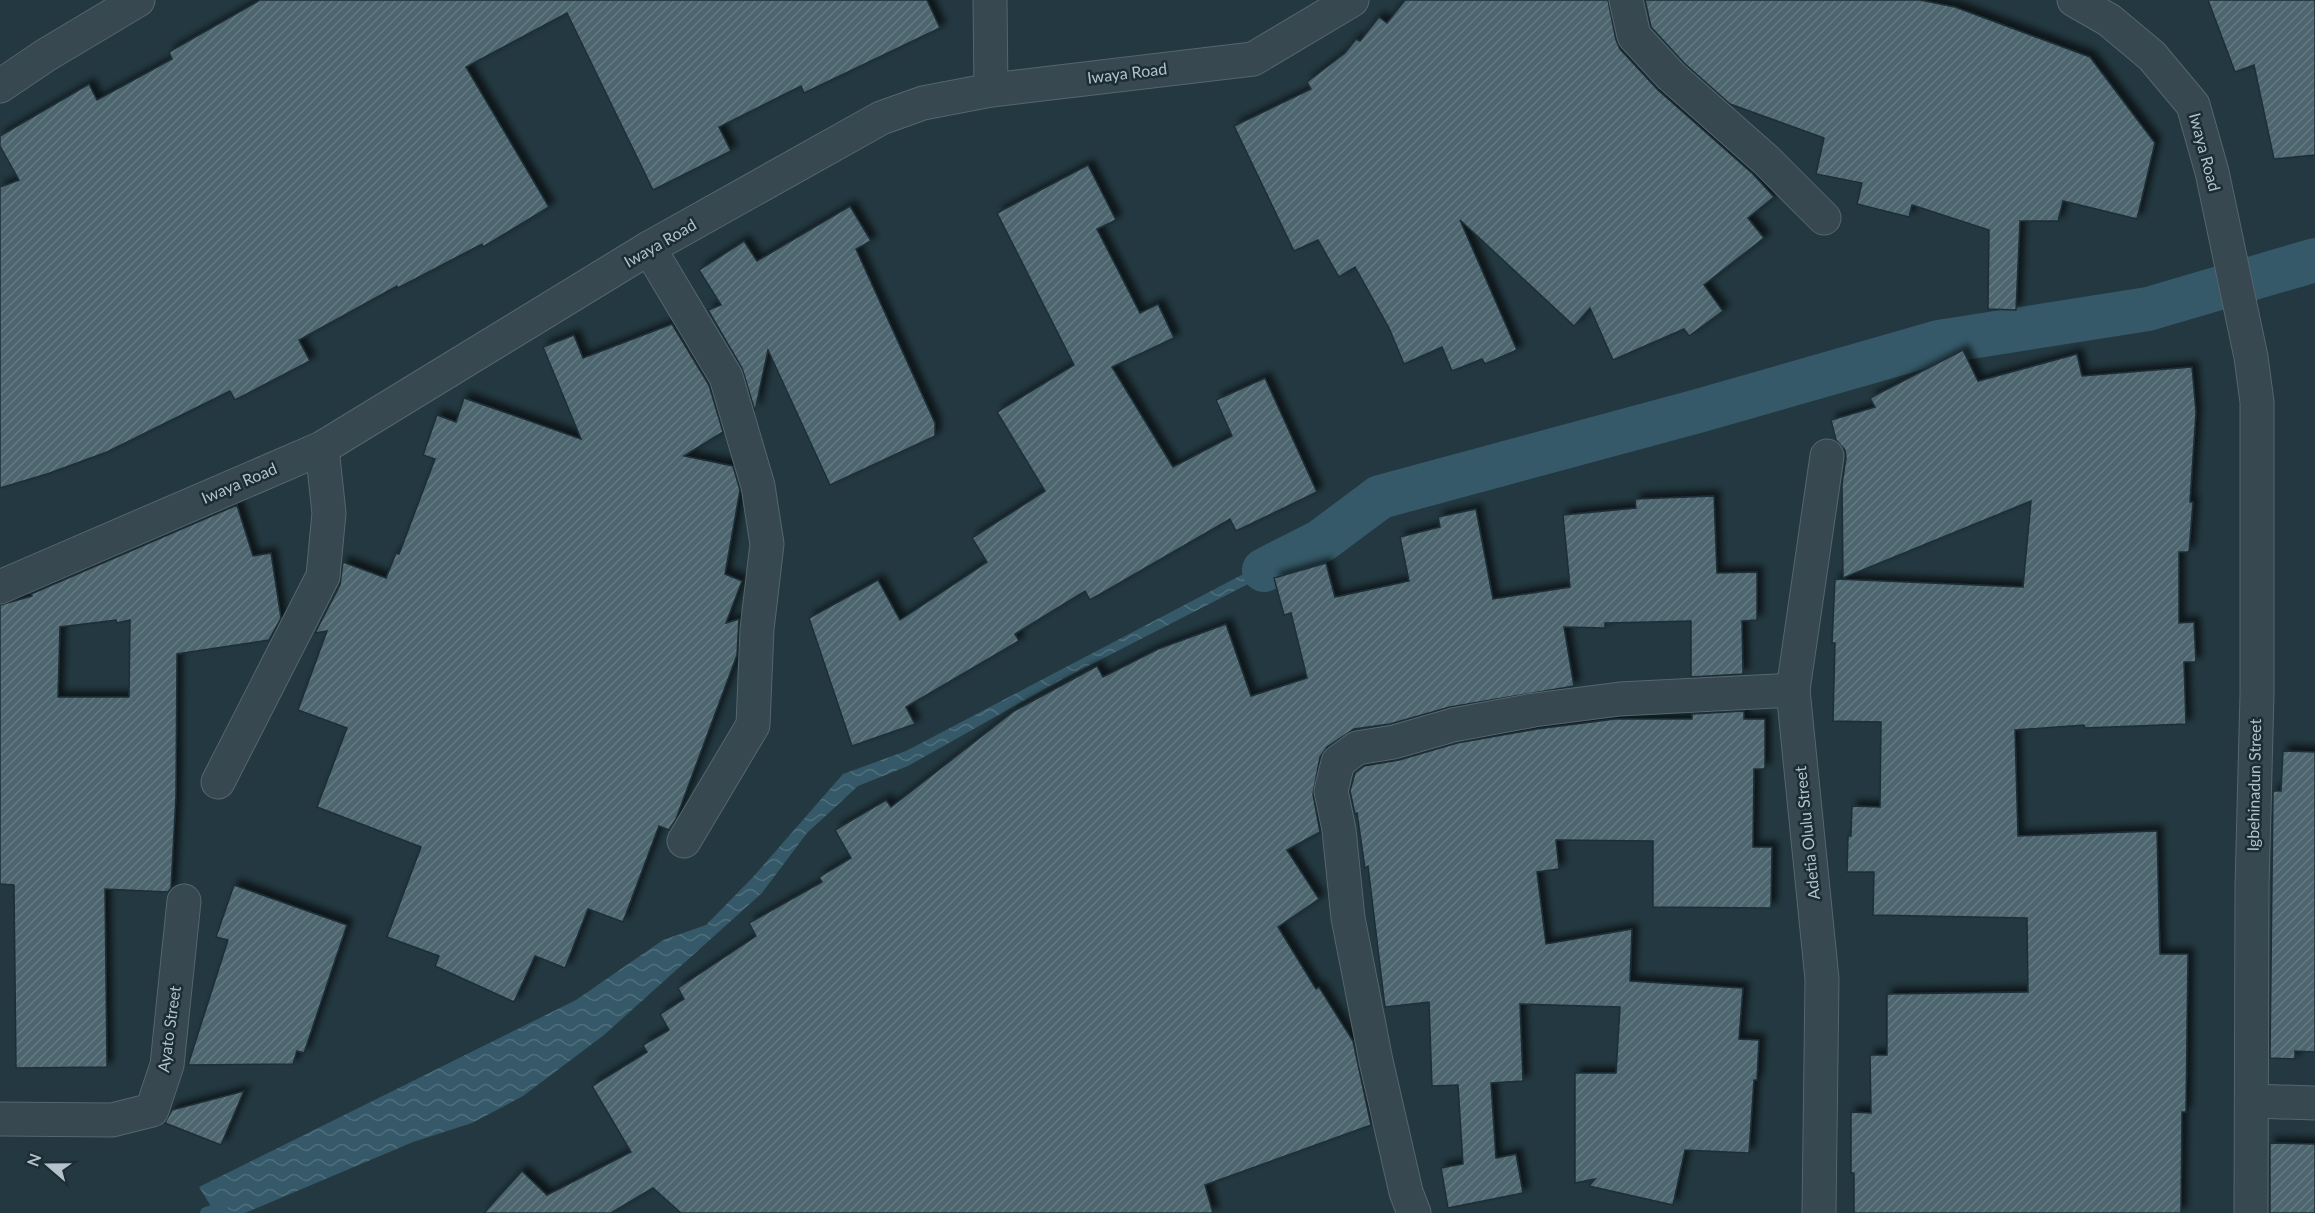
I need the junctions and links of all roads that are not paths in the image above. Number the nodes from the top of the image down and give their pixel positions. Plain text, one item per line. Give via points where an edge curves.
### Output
1 (138, 0) edge
2 (990, 0) edge
3 (1352, 0) edge
4 (1626, 0) edge
5 (2074, 0) edge
6 (0, 86) edge
7 (991, 90) junction
8 (1824, 218) dead end
9 (649, 248) junction
10 (2251, 357) joint
11 (322, 448) junction
12 (1827, 456) dead end
13 (0, 586) edge
14 (1793, 690) junction
15 (218, 782) dead end
16 (684, 842) dead end
17 (184, 901) dead end
18 (2252, 1101) junction
19 (2315, 1103) edge
20 (0, 1119) edge
21 (1414, 1213) edge
22 (1819, 1213) edge
23 (2251, 1213) edge

1 - 6 street
2 - 7 street
3 - 7 street, Iwaya Road via 1253,59
4 - 8 street via 1635,36 1671,76 1766,160
5 - 10 street, Iwaya Road via 2109,20 2151,56 2193,105 2212,172
7 - 9 street, Iwaya Road via 923,103 881,118
9 - 11 street, Iwaya Road
9 - 16 street via 726,377 758,486 767,544 757,628 753,725
10 - 18 street, Igbehinadun Street via 2257,402
11 - 13 street, Iwaya Road
11 - 15 street via 329,513 323,576
12 - 14 street, Adetia Olulu Street
14 - 21 street via 1620,699 1534,710 1357,748 1338,762 1331,791 1348,918 1376,1061
14 - 22 street, Adetia Olulu Street via 1822,979
17 - 20 street, Ayato Street via 167,1065 152,1110 112,1120
18 - 19 street
18 - 23 street, Igbehinadun Street

